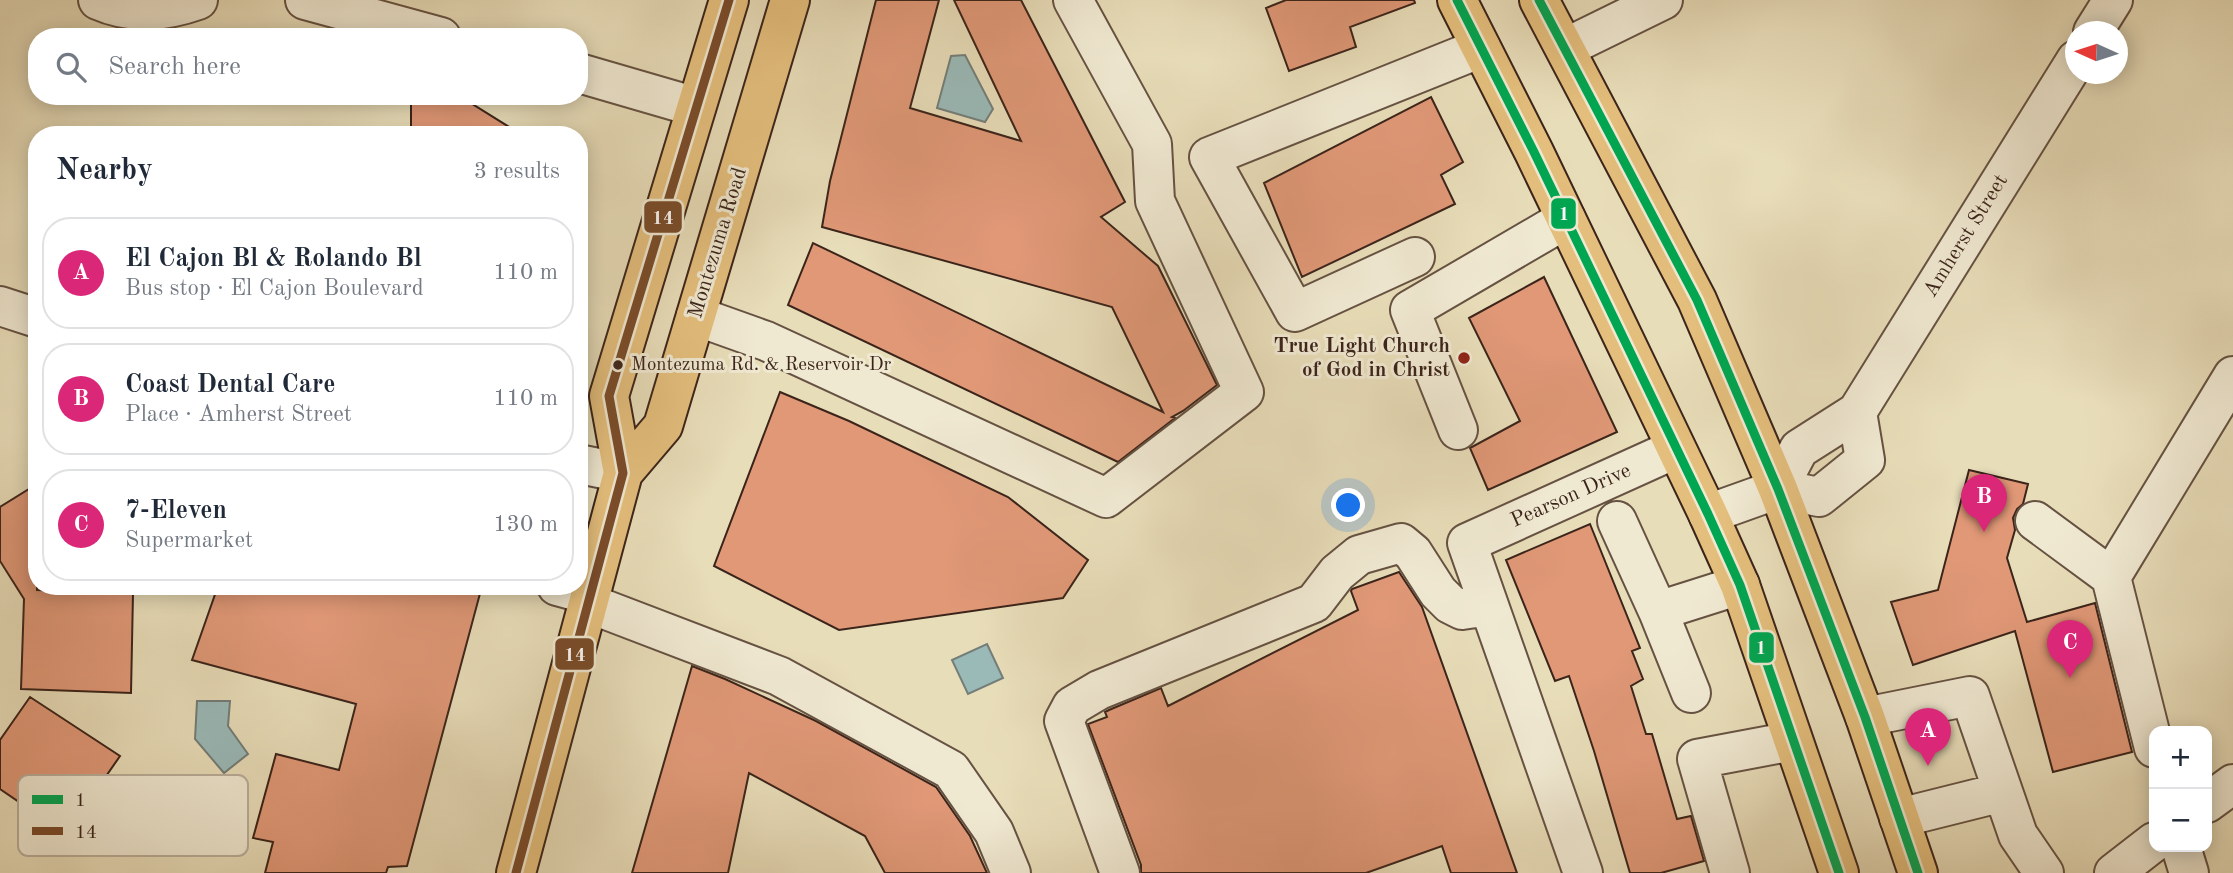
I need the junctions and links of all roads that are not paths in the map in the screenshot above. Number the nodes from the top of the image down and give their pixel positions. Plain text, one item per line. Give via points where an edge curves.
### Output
1 (98, 0) edge
2 (198, 0) edge
3 (305, 0) edge
4 (729, 0) edge
5 (790, 0) edge
6 (1073, 0) edge
7 (1457, 0) edge
8 (1539, 0) edge
9 (1662, 0) edge
10 (2113, 0) edge
11 (2100, 21) edge
12 (408, 28) edge
13 (1481, 48) junction
14 (1565, 48) junction
15 (588, 76) edge
16 (2065, 78) edge
17 (696, 107) junction
18 (1566, 219) junction
19 (1415, 257) dead end
20 (0, 306) edge
21 (28, 315) edge
22 (696, 317) junction
23 (2233, 376) edge
24 (1458, 430) dead end
25 (1675, 449) junction
26 (588, 466) edge
27 (623, 473) junction
28 (1778, 489) junction
29 (1708, 514) junction
30 (1618, 521) dead end
31 (2035, 521) dead end
32 (588, 568) edge
33 (2111, 577) junction
34 (1740, 585) junction
35 (578, 595) edge
36 (1489, 606) junction
37 (1658, 611) junction
38 (1690, 693) dead end
39 (1865, 717) junction
40 (2149, 728) edge
41 (1793, 741) junction
42 (2233, 784) edge
43 (2003, 792) junction
44 (2212, 799) edge
45 (1899, 818) junction
46 (2149, 846) edge
47 (2182, 852) edge
48 (516, 873) edge
49 (1011, 873) edge
50 (1120, 873) edge
51 (1583, 873) edge
52 (1730, 873) edge
53 (1839, 873) edge
54 (1918, 873) edge
55 (2044, 873) edge
56 (2114, 873) edge
57 (2189, 873) edge

1 - 2 street via 144,12
3 - 12 street
4 - 17 main road, Montezuma Road
5 - 22 main road, Montezuma Road
6 - 22 street via 1152,144 1155,201 1244,392 1105,498 766,341
7 - 13 main road
8 - 14 main road
9 - 14 street
10 - 11 street
13 - 18 main road
13 - 19 street via 1209,157 1295,312
14 - 28 main road via 1697,300
15 - 17 street
16 - 28 street, Amherst Street via 1857,412 1799,449
17 - 27 main road, Montezuma Road via 609,396
18 - 24 street via 1410,310
18 - 25 main road
20 - 21 street
22 - 27 main road, Montezuma Road via 663,426
23 - 33 street
25 - 29 main road
25 - 36 street, Pearson Drive via 1467,543
26 - 27 street
27 - 32 main road, Montezuma Road
28 - 29 street
28 - 39 main road
29 - 34 main road
30 - 37 street
31 - 33 street
33 - 40 street
34 - 37 street
34 - 41 main road
35 - 48 main road, Montezuma Road
35 - 49 street via 779,676 951,770 994,832
36 - 50 street via 1462,610 1450,604 1401,543 1359,555 1314,603 1099,690 1072,706 1064,721
36 - 51 street
37 - 38 street
39 - 43 street via 1970,696
39 - 45 main road
41 - 52 street via 1697,759
41 - 53 main road
42 - 44 street
43 - 45 street
43 - 55 street via 2018,835
45 - 54 main road
46 - 56 street
47 - 57 street

